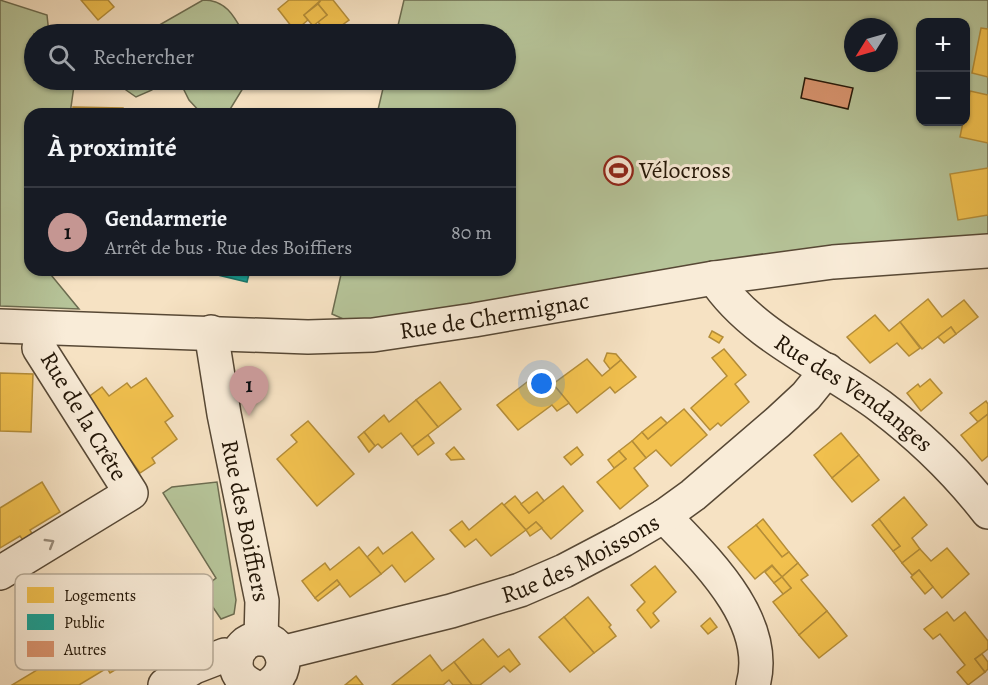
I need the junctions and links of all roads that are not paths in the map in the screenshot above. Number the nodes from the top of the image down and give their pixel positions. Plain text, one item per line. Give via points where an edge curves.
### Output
1 (988, 251) edge
2 (714, 278) junction
3 (0, 326) edge
4 (43, 328) junction
5 (211, 332) junction
6 (827, 370) junction
7 (988, 512) edge
8 (664, 516) junction
9 (0, 573) edge
10 (271, 646) junction
11 (213, 660) edge
12 (189, 670) edge
13 (249, 680) edge
14 (165, 685) edge
15 (753, 685) edge

1 - 2 street, Rue de Chermignac via 833,262
2 - 5 street, Rue de Chermignac via 373,336
2 - 6 street, Rue des Vendanges via 750,320
3 - 4 street, Rue de Chermignac
4 - 5 street, Rue de Chermignac
9 -> 4 street, Rue de la Crête via 131,493 39,348
5 - 10 street, Rue des Boiffiers
6 - 7 street, Rue des Vendanges via 923,441
6 - 8 street, Rue des Moissons via 806,396 734,462
8 - 10 street, Rue des Moissons via 564,571 520,590 451,611
8 - 15 street via 721,578 738,604 750,629 755,656
10 - 13 street via 283,668 276,681
10 - 13 street via 250,641 238,652
11 - 13 street via 225,655
12 - 14 street

